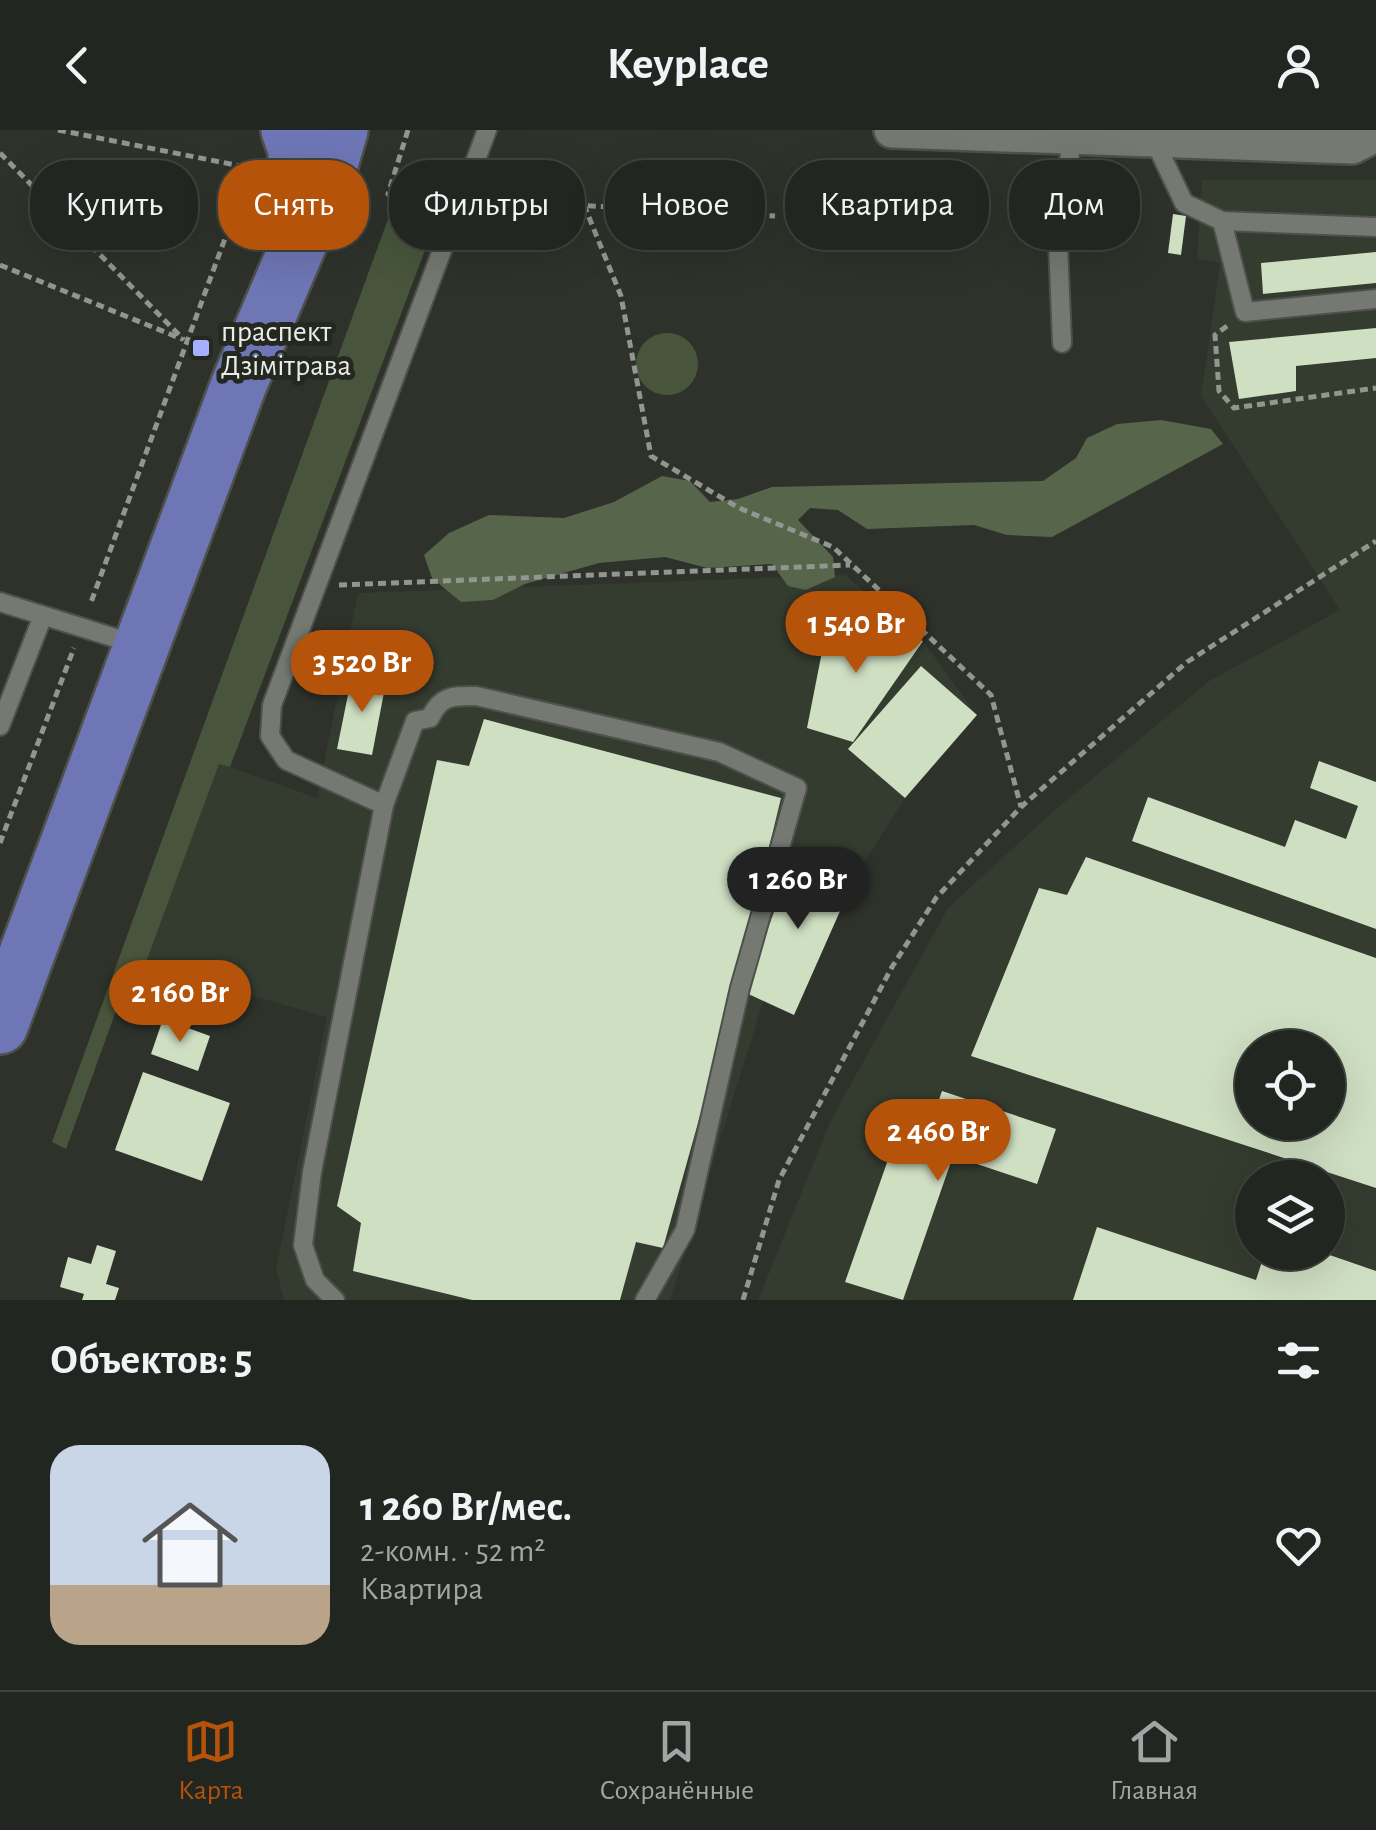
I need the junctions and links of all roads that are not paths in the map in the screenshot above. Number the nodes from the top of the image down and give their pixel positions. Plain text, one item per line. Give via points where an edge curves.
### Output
1 (288, 130) edge
2 (340, 130) edge
3 (486, 130) edge
4 (892, 130) edge
5 (981, 132) edge
6 (1376, 134) edge
7 (1072, 138) junction
8 (1154, 140) junction
9 (296, 160) edge
10 (331, 160) edge
11 (1222, 220) junction
12 (1376, 226) edge
13 (295, 250) edge
14 (1376, 299) edge
15 (1062, 343) dead end
16 (0, 602) edge
17 (42, 618) junction
18 (143, 646) junction
19 (0, 726) edge
20 (384, 805) junction
21 (0, 1026) edge
22 (335, 1300) edge
23 (645, 1300) edge

1 - 9 main road
2 - 10 main road
3 - 20 lane via 272,705 270,736 286,760
4 - 5 street
5 - 7 street
6 - 8 street via 1352,146
7 - 8 street
7 - 15 lane via 1058,243
8 - 11 lane via 1184,203
11 - 12 lane
11 - 14 lane via 1245,312
13 - 18 main road
16 - 17 lane
17 - 18 lane
17 - 19 lane
18 - 21 main road via 21,947
20 - 22 lane via 303,1245 314,1280
20 - 23 lane via 415,721 430,718 450,696 476,696 719,752 797,788 740,988 684,1230

